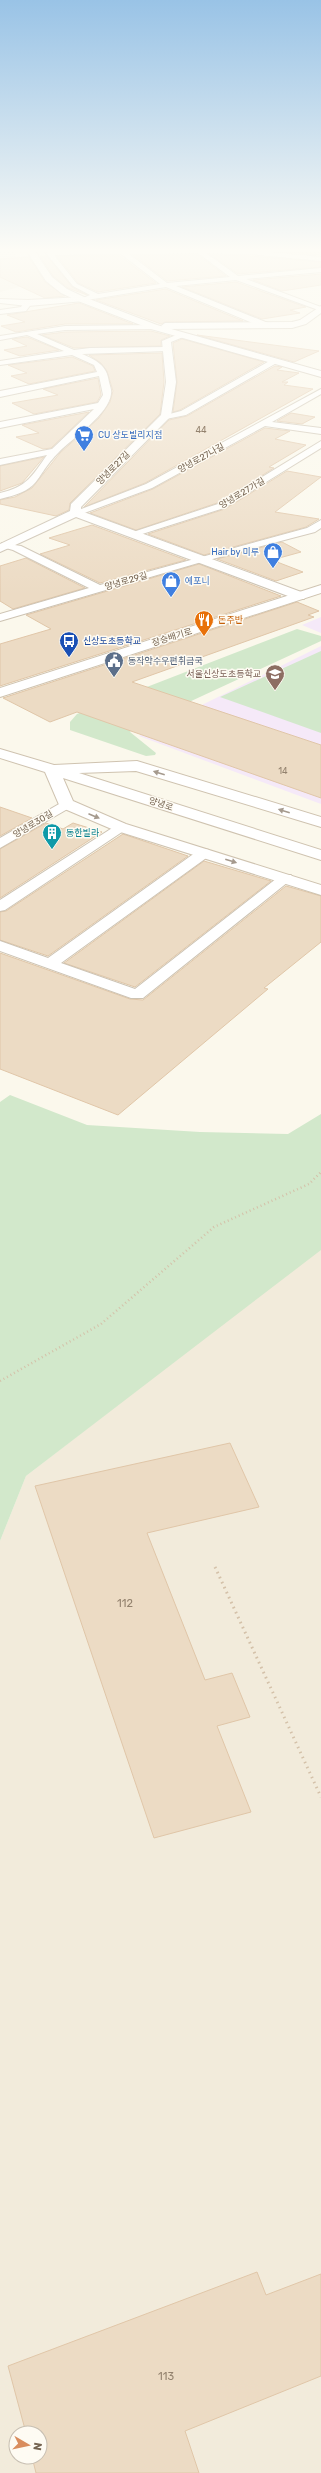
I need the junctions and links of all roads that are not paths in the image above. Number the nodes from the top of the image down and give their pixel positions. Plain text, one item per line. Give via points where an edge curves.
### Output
1 (98, 365) edge
2 (169, 365) edge
3 (268, 365) edge
4 (291, 365) edge
5 (102, 373) junction
6 (321, 374) edge
7 (321, 391) edge
8 (0, 394) edge
9 (102, 405) junction
10 (166, 416) junction
11 (264, 423) junction
12 (0, 425) edge
13 (321, 432) edge
14 (321, 444) edge
15 (55, 451) junction
16 (0, 462) edge
17 (0, 496) edge
18 (76, 513) junction
19 (321, 523) edge
20 (132, 534) junction
21 (3, 547) edge
22 (201, 559) junction
23 (99, 589) junction
24 (321, 589) edge
25 (300, 596) junction
26 (0, 618) edge
27 (42, 677) junction
28 (0, 678) edge
29 (0, 693) edge
30 (0, 753) edge
31 (52, 770) junction
32 (66, 804) junction
33 (321, 822) edge
34 (120, 827) junction
35 (0, 844) edge
36 (204, 853) junction
37 (321, 855) edge
38 (286, 878) junction
39 (321, 890) edge
40 (0, 907) edge
41 (0, 946) edge
42 (49, 964) junction

1 - 5 lane
2 - 10 street via 171,382
3 - 10 lane via 182,413
4 - 6 street
5 - 8 lane
5 - 9 lane via 107,395
7 - 11 lane, 양녕로27나길
9 - 12 lane
9 - 15 lane
10 - 18 street, 양녕로27길 via 75,506
11 - 13 lane
11 - 18 lane, 양녕로27나길 via 149,486
14 - 20 lane, 양녕로27가길 via 221,506
15 - 16 lane
15 - 17 lane via 30,485 18,492
18 - 20 street
18 - 21 street
19 - 22 lane, 양녕로29길 via 311,530
20 - 22 street
21 - 23 lane via 17,548
22 - 23 lane, 양녕로29길
22 - 25 street
23 - 26 lane, 양녕로29길
24 - 25 street, 장승배기로
25 - 27 street, 장승배기로
27 - 28 street
27 - 29 street, 장승배기로
30 - 31 street, 양녕로
31 - 32 street
33 -> 31 street via 137,766
31 - 37 street, 양녕로
32 -> 34 street
32 - 35 lane, 양녕로30길
34 - 36 street
34 - 40 lane
36 -> 38 street
36 - 42 lane
38 - 39 street
38 - 42 lane via 137,995
41 - 42 lane

